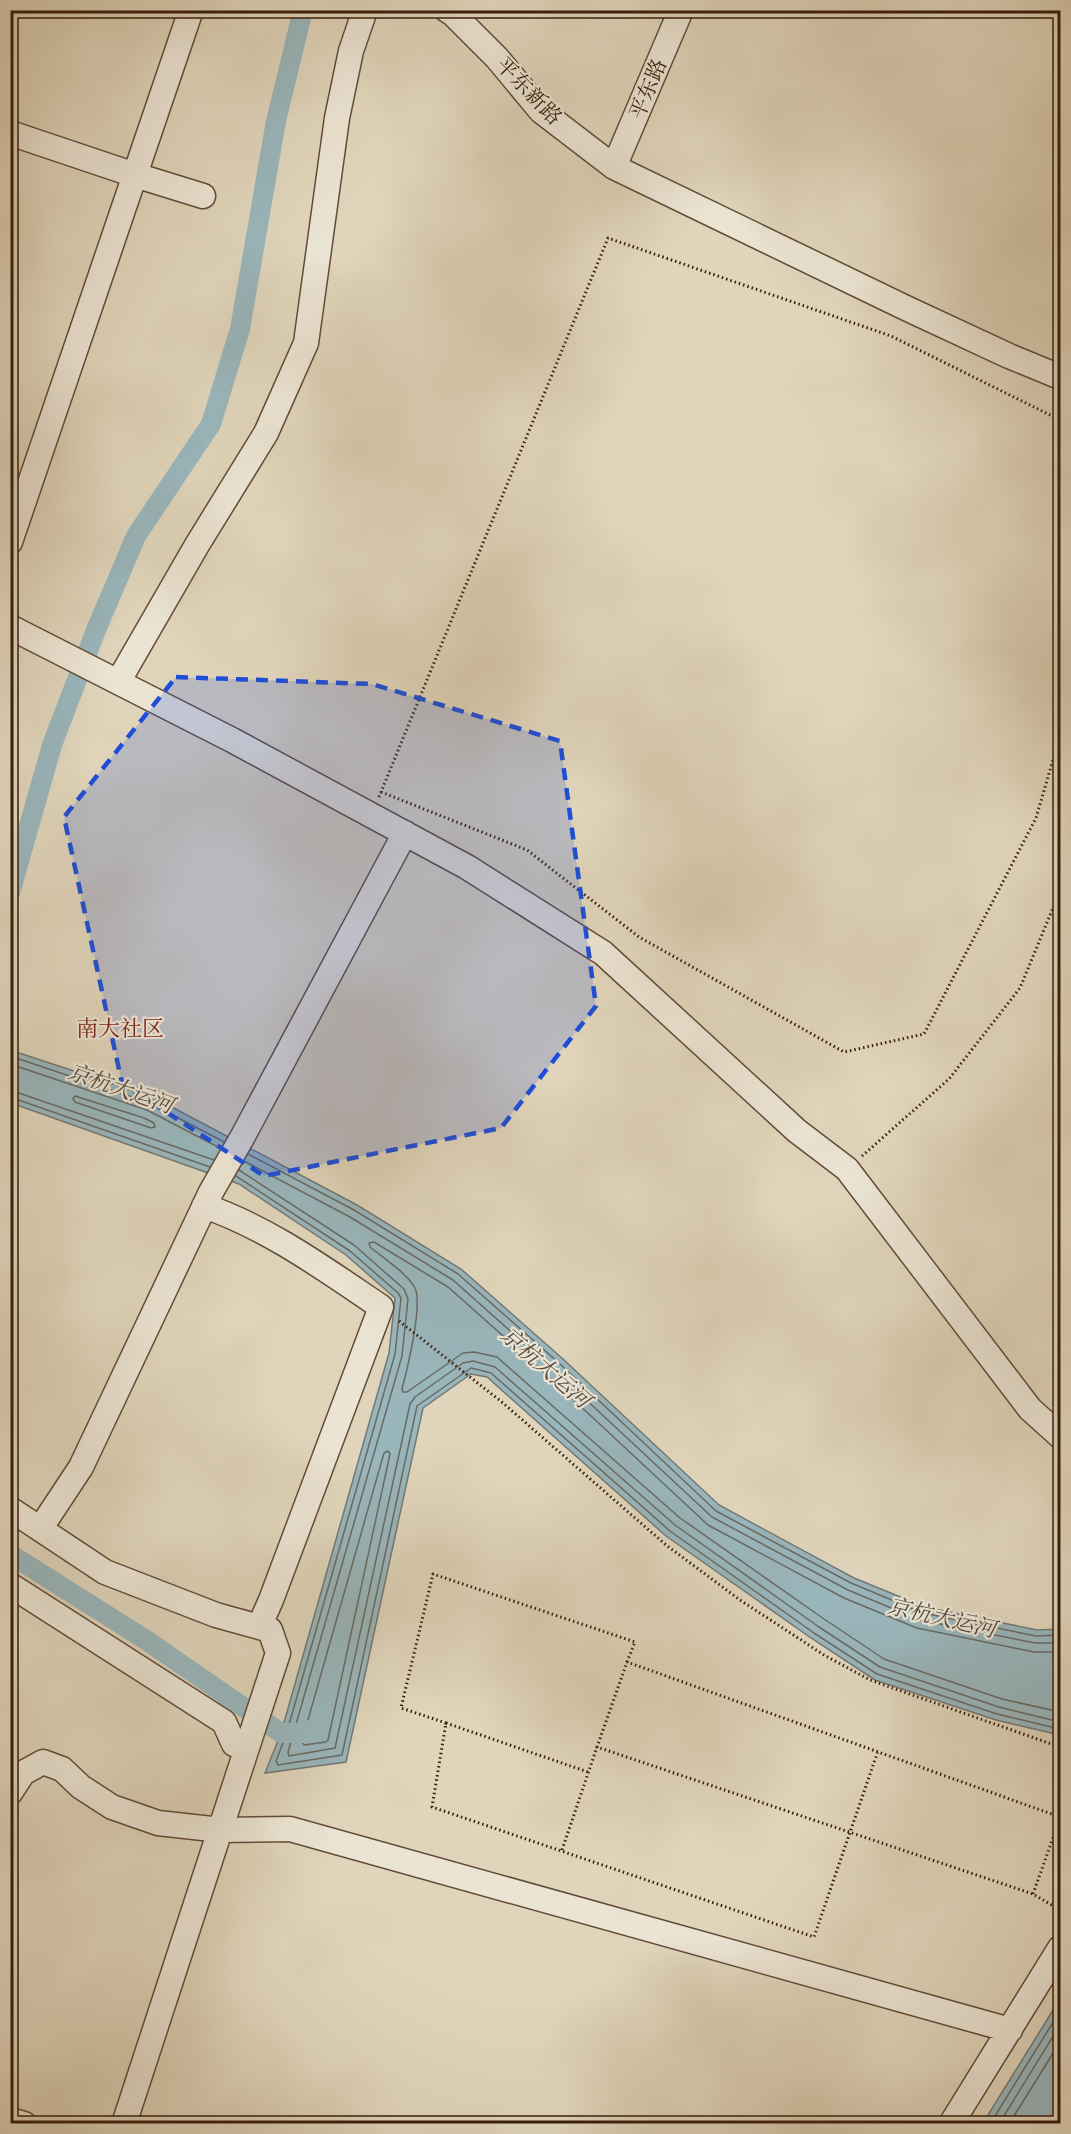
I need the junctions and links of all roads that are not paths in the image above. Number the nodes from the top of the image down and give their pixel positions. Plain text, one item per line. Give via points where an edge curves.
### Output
1 (192, 10) edge
2 (365, 10) edge
3 (447, 10) edge
4 (681, 10) edge
5 (10, 133) edge
6 (614, 167) junction
7 (135, 175) junction
8 (203, 196) dead end
9 (1060, 377) edge
10 (10, 542) edge
11 (10, 627) edge
12 (117, 681) junction
13 (405, 833) junction
14 (207, 1198) junction
15 (1060, 1436) edge
16 (10, 1509) edge
17 (40, 1529) junction
18 (10, 1585) edge
19 (259, 1627) junction
20 (246, 1749) junction
21 (10, 1793) edge
22 (221, 1830) junction
23 (1060, 1948) edge
24 (1010, 2030) junction
25 (10, 2120) edge
26 (24, 2124) edge
27 (124, 2124) edge
28 (951, 2124) edge

1 - 7 street
2 - 12 street via 351,51 338,118 306,342 266,433
3 - 6 street, 平东新路 via 497,58 541,111
4 - 6 street, 平东路
5 - 7 street
6 - 9 street, 平东新路 via 908,309
7 - 8 street
7 - 10 street
11 - 12 street
12 - 13 street
13 - 14 street
13 - 15 street via 467,867 603,953 797,1131 847,1169 1030,1409
14 - 17 street via 81,1467
14 - 19 street via 326,1269 381,1307
16 - 17 street
17 - 19 street via 105,1572 216,1615
18 - 20 street via 224,1722 234,1744
19 - 20 street via 270,1630 278,1653
20 - 22 street
21 - 22 street via 23,1773 43,1762 62,1769 112,1807 158,1823
22 - 24 street via 290,1829
22 - 27 street
23 - 24 street
24 - 28 street
25 - 26 street

